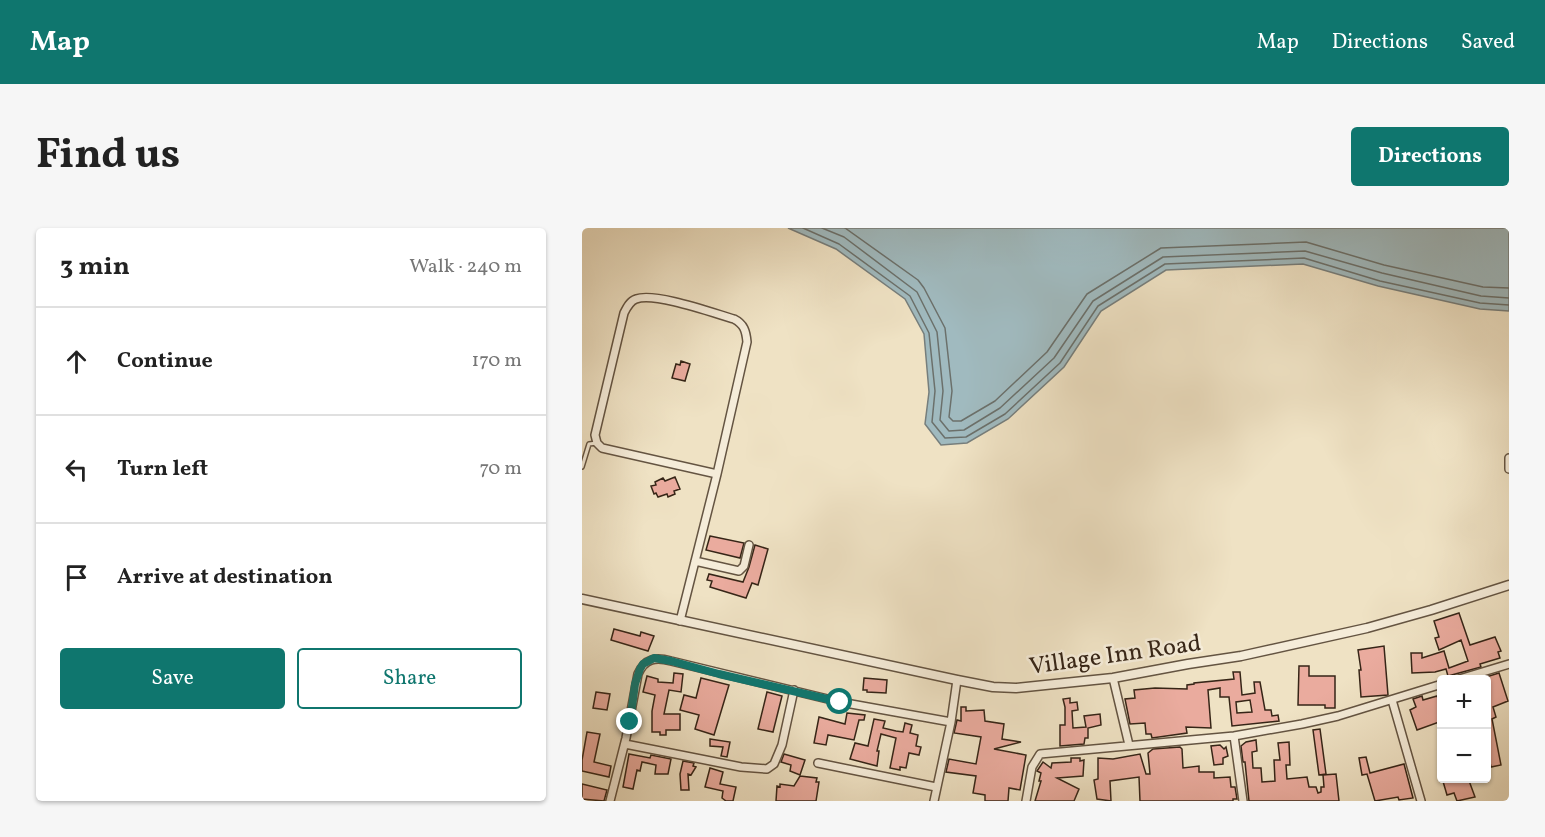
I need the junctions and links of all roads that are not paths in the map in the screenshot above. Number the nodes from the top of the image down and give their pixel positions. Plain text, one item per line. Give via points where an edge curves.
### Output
1 (597, 442) junction
2 (1509, 458) edge
3 (582, 466) edge
4 (1509, 469) edge
5 (717, 474) junction
6 (749, 545) dead end
7 (695, 561) junction
8 (1509, 585) edge
9 (582, 599) edge
10 (680, 621) junction
11 (1509, 664) edge
12 (1473, 675) edge
13 (1113, 678) junction
14 (957, 680) junction
15 (1437, 686) edge
16 (794, 690) junction
17 (1392, 700) junction
18 (951, 722) junction
19 (1234, 736) junction
20 (625, 744) junction
21 (1129, 745) junction
22 (818, 763) dead end
23 (936, 787) junction
24 (610, 801) edge
25 (934, 801) edge
26 (1026, 801) edge
27 (1243, 801) edge
28 (1421, 801) edge

1 - 3 lane via 589,444
1 - 5 street via 602,448
1 - 5 street via 595,435 624,313 636,299 659,298 734,319 746,332
2 - 4 street
5 - 7 street
6 - 7 street via 739,571
7 - 10 street
8 - 13 street, Village Inn Road via 1367,628 1251,654
9 - 10 street, Village Inn Road
10 - 14 street, Village Inn Road
11 - 12 street
13 - 14 street, Village Inn Road via 1016,688
13 - 21 street
14 - 18 street
15 - 17 street
16 - 18 street
16 - 20 street via 782,745 774,764 767,769
16 - 20 street via 651,659 638,674
17 - 19 street via 1302,724
17 - 28 street
18 - 23 street
19 - 21 street
19 - 27 street
20 - 24 street
21 - 26 street via 1040,754 1034,760
22 - 23 street
23 - 25 street

